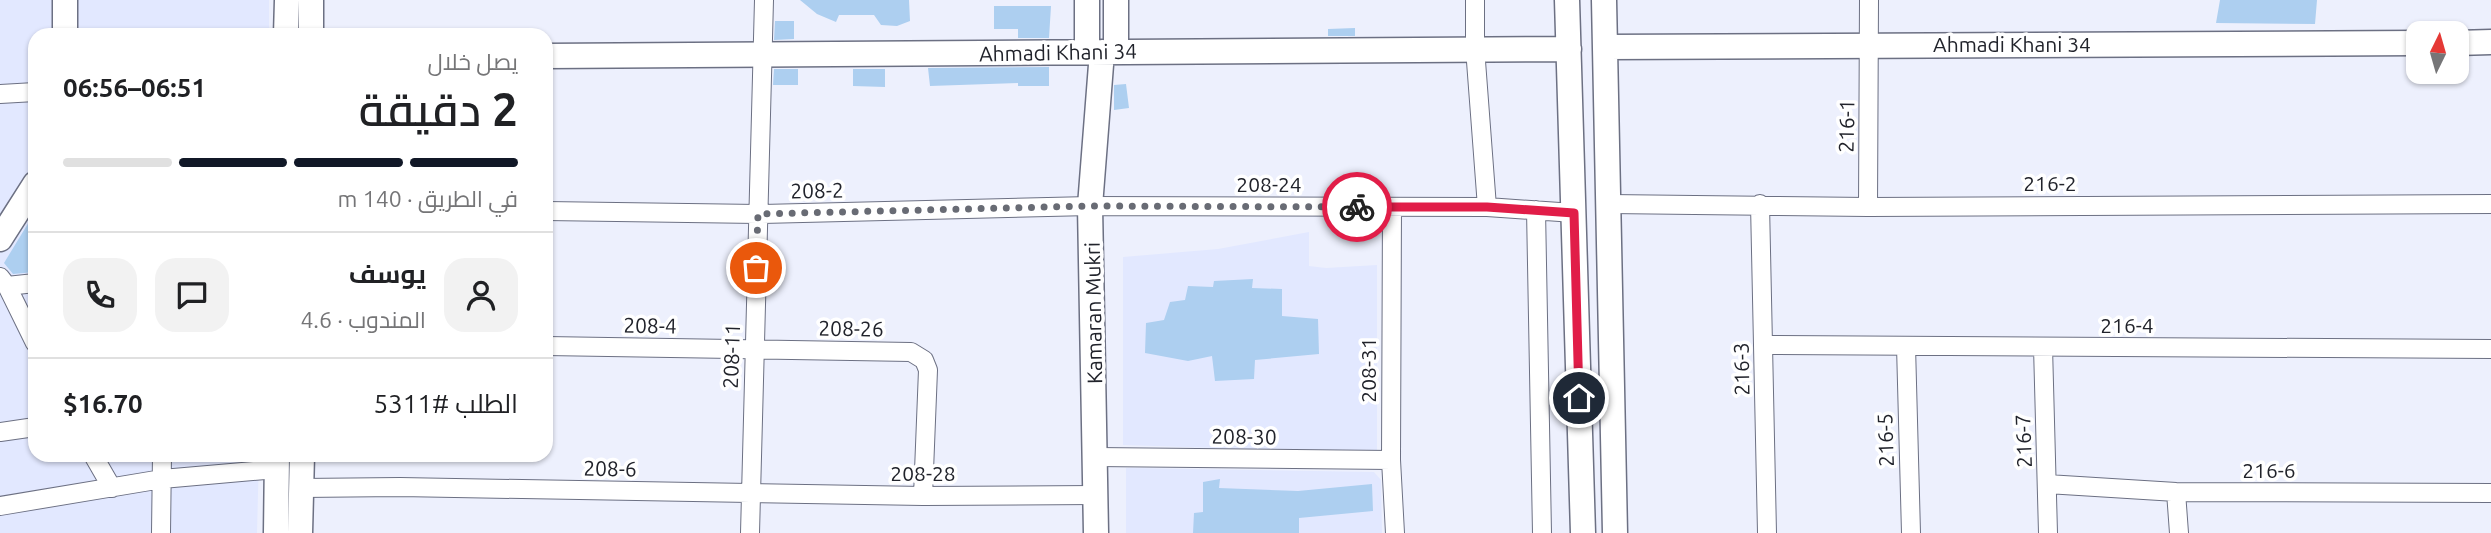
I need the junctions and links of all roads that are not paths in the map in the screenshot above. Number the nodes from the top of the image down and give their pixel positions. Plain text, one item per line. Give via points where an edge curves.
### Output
1 (65, 0) edge
2 (287, 0) edge
3 (312, 0) edge
4 (764, 0) edge
5 (1087, 0) edge
6 (1116, 0) edge
7 (1475, 0) edge
8 (1567, 0) edge
9 (1605, 0) edge
10 (1869, 0) edge
11 (65, 28) edge
12 (286, 28) edge
13 (311, 28) edge
14 (2406, 43) edge
15 (2469, 43) edge
16 (2491, 43) edge
17 (1869, 45) junction
18 (1606, 47) junction
19 (1475, 48) junction
20 (1569, 49) junction
21 (1102, 51) junction
22 (762, 55) junction
23 (553, 56) edge
24 (28, 92) edge
25 (0, 94) edge
26 (28, 195) edge
27 (1609, 204) junction
28 (1760, 204) junction
29 (2491, 204) edge
30 (1090, 206) junction
31 (1868, 206) junction
32 (1392, 207) junction
33 (1487, 207) junction
34 (1536, 210) junction
35 (553, 211) edge
36 (1574, 213) junction
37 (758, 214) junction
38 (0, 239) edge
39 (4, 282) edge
40 (28, 283) edge
41 (28, 329) edge
42 (1763, 345) junction
43 (553, 346) edge
44 (1906, 346) junction
45 (2043, 347) junction
46 (753, 349) junction
47 (2491, 349) edge
48 (28, 428) edge
49 (0, 432) edge
50 (1096, 457) junction
51 (1391, 460) junction
52 (97, 462) edge
53 (162, 462) edge
54 (277, 462) edge
55 (302, 462) edge
56 (162, 479) junction
57 (2047, 484) junction
58 (112, 488) junction
59 (301, 488) junction
60 (2176, 492) junction
61 (2491, 493) edge
62 (750, 494) junction
63 (1096, 495) junction
64 (923, 496) junction
65 (1614, 502) junction
66 (1582, 503) junction
67 (0, 506) edge
68 (161, 533) edge
69 (275, 533) edge
70 (300, 533) edge
71 (750, 533) edge
72 (1096, 533) edge
73 (1395, 533) edge
74 (1542, 533) edge
75 (1583, 533) edge
76 (1615, 533) edge
77 (1768, 533) edge
78 (1911, 533) edge
79 (2048, 533) edge
80 (2179, 533) edge

1 - 11 street
2 - 12 street
3 - 13 street
4 - 22 street, 208-11
5 - 21 street, Kamaran Mukri
6 - 21 street, Kamaran Mukri
7 - 19 street
8 - 20 street
9 - 18 street
10 - 17 street, 216-1
14 - 17 street, Ahmadi Khani 34
15 - 16 street
17 - 18 street, Ahmadi Khani 34
17 - 31 street, 216-1
18 - 27 street
19 - 20 street, Ahmadi Khani 34
19 - 21 street, Ahmadi Khani 34
19 - 33 street
20 - 36 street
21 - 22 street, Ahmadi Khani 34
21 - 30 street, Kamaran Mukri
22 - 23 street, Ahmadi Khani 34
22 - 37 street, 208-11
24 - 25 street
26 - 38 street
27 - 28 street, 216-2
27 - 65 street
28 - 31 street, 216-2
28 - 42 street, 216-3
29 - 31 street, 216-2
30 - 32 street, 208-24
30 - 37 street, 208-2
30 - 50 street, Kamaran Mukri
32 - 33 street, 208-24
32 - 51 street, 208-31
33 - 34 street, 208-24
34 - 36 street, 208-24
34 - 74 street
35 - 37 street, 208-2
36 - 66 street
37 - 46 street, 208-11
39 - 40 street
39 - 41 street
42 - 44 street, 216-4
42 - 77 street, 216-3
43 - 46 street, 208-4
44 - 45 street, 216-4
44 - 78 street, 216-5
45 - 47 street, 216-4
45 - 57 street, 216-7
46 - 62 street, 208-11
46 - 64 street, 208-26 via 911,352 925,360
48 - 49 street
50 - 51 street, 208-30
50 - 63 street, Kamaran Mukri
51 - 73 street, 208-31
52 - 58 street
53 - 56 street
54 - 56 street
54 - 69 street
55 - 59 street
56 - 58 street
56 - 68 street
57 - 60 street, 216-6
57 - 79 street, 216-7
58 - 67 street
59 - 62 street, 208-6
59 - 70 street
60 - 61 street, 216-6
60 - 80 street
62 - 64 street, 208-28
62 - 71 street, 208-11
63 - 64 street, 208-28
63 - 72 street, Kamaran Mukri
65 - 66 street via 1598,507
65 - 76 street
66 - 75 street

